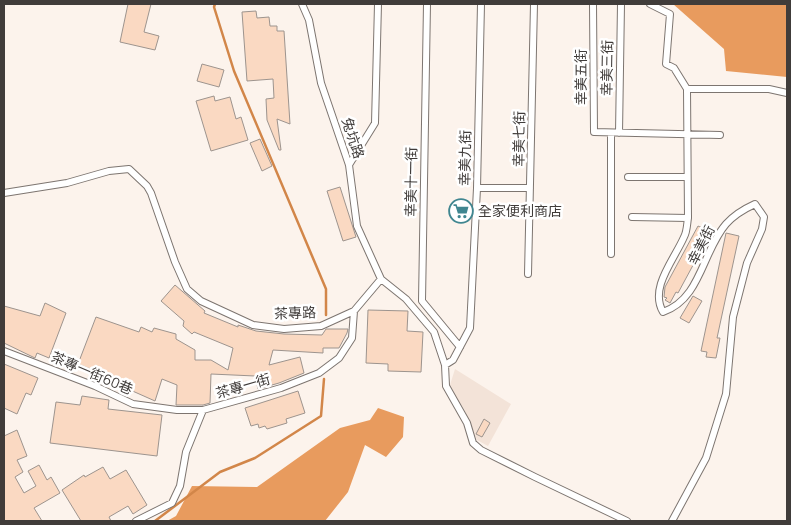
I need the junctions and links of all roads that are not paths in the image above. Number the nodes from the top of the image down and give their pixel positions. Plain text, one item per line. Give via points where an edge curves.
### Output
1 (302, 4) edge
2 (378, 4) edge
3 (427, 4) edge
4 (481, 4) edge
5 (534, 4) edge
6 (593, 4) edge
7 (621, 4) edge
8 (650, 4) edge
9 (687, 89) junction
10 (787, 93) edge
11 (611, 133) junction
12 (619, 133) junction
13 (687, 135) junction
14 (720, 135) dead end
15 (349, 165) junction
16 (628, 177) dead end
17 (687, 177) junction
18 (477, 188) junction
19 (530, 188) junction
20 (4, 193) edge
21 (632, 217) dead end
22 (688, 218) junction
23 (611, 254) dead end
24 (528, 274) dead end
25 (381, 279) junction
26 (354, 311) junction
27 (460, 347) junction
28 (4, 351) edge
29 (445, 365) junction
30 (203, 410) junction
31 (136, 521) edge
32 (627, 521) edge
33 (672, 521) edge

1 - 15 street, 兔坑路 via 309,20 321,83
2 - 15 street via 375,122
3 - 27 street, 幸美十一街 via 422,301
4 - 18 street, 幸美九街
5 - 19 street, 幸美七街
6 - 11 street, 幸美五街 via 594,132
7 - 12 street, 幸美三街
8 - 9 street via 670,14 666,64 674,68
9 - 10 street via 770,89
9 - 13 street, 幸美街
11 - 12 street
11 - 23 street
12 - 13 street
13 - 14 street
13 - 17 street, 幸美街
15 - 25 street, 兔坑路 via 357,226
16 - 17 street
17 - 22 street, 幸美街
18 - 19 street
18 - 27 street, 幸美九街 via 470,328
19 - 24 street, 幸美七街
20 - 26 street, 茶專路 via 129,169 147,186 187,289 201,300 253,325 284,329 321,326
21 - 22 street
22 - 33 street, 幸美街 via 685,235 661,283 657,303 663,312 681,303 702,272 726,225 735,216 755,204 764,217 762,229 746,263 732,317 726,394 706,458
25 - 26 street, 茶專路
25 - 29 street via 420,314 434,332
26 - 30 street, 茶專一街 via 352,338 339,358 319,373 281,388
27 - 29 street, 幸美九街 via 453,360
28 - 30 street, 茶專一街60巷 via 133,404
29 - 32 street via 446,386 467,423 472,443
30 - 31 street, 茶專一街 via 186,452 180,486 172,503

